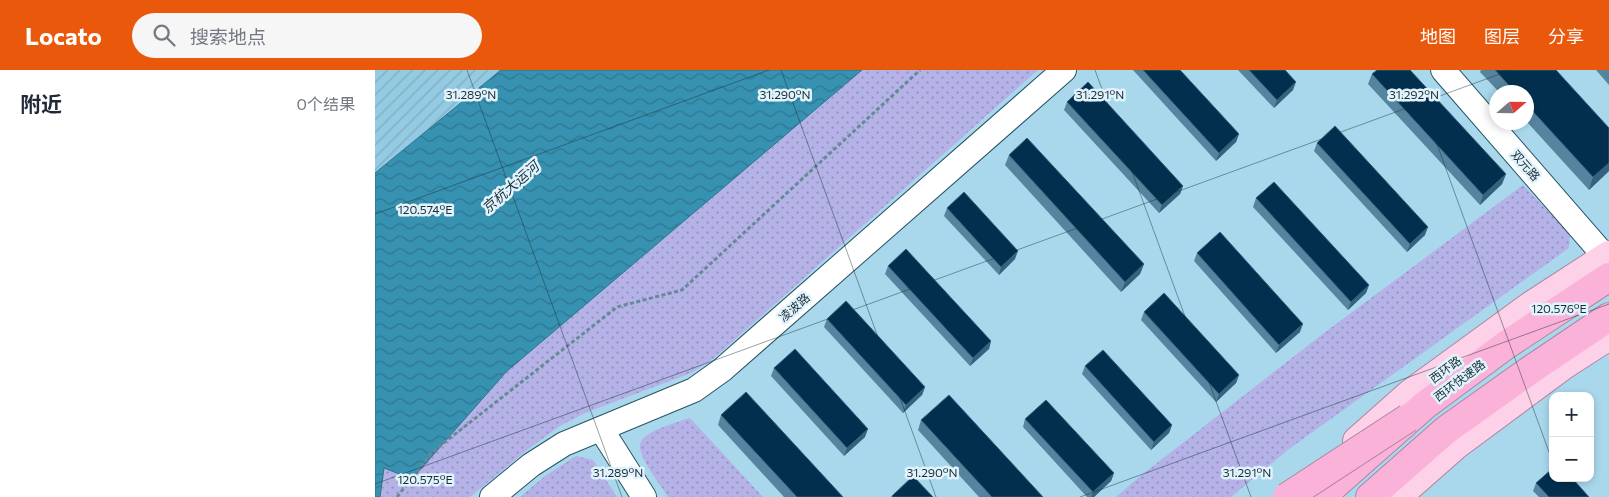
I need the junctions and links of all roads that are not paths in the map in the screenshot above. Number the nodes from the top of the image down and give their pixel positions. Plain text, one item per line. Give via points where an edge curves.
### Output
1 (1064, 70) edge
2 (1443, 70) edge
3 (1608, 263) edge
4 (1609, 317) edge
5 (1609, 336) edge
6 (1408, 418) junction
7 (601, 429) junction
8 (1388, 490) edge
9 (492, 497) edge
10 (645, 497) edge
11 (1287, 497) edge
12 (1294, 497) edge
13 (1321, 497) edge
14 (1370, 497) edge

1 - 7 street, 凌波路 via 722,370 694,390
2 - 3 street, 双元路
3 - 6 highway, 西环快速路
3 - 12 main road, 西环路 via 1529,307 1411,393
4 - 8 highway via 1446,430
5 - 8 main road
6 - 11 highway, bridge
6 - 13 highway, 西环快速路, bridge
7 - 9 street, 凌波路 via 564,444 531,465
7 - 10 street
8 - 14 highway

